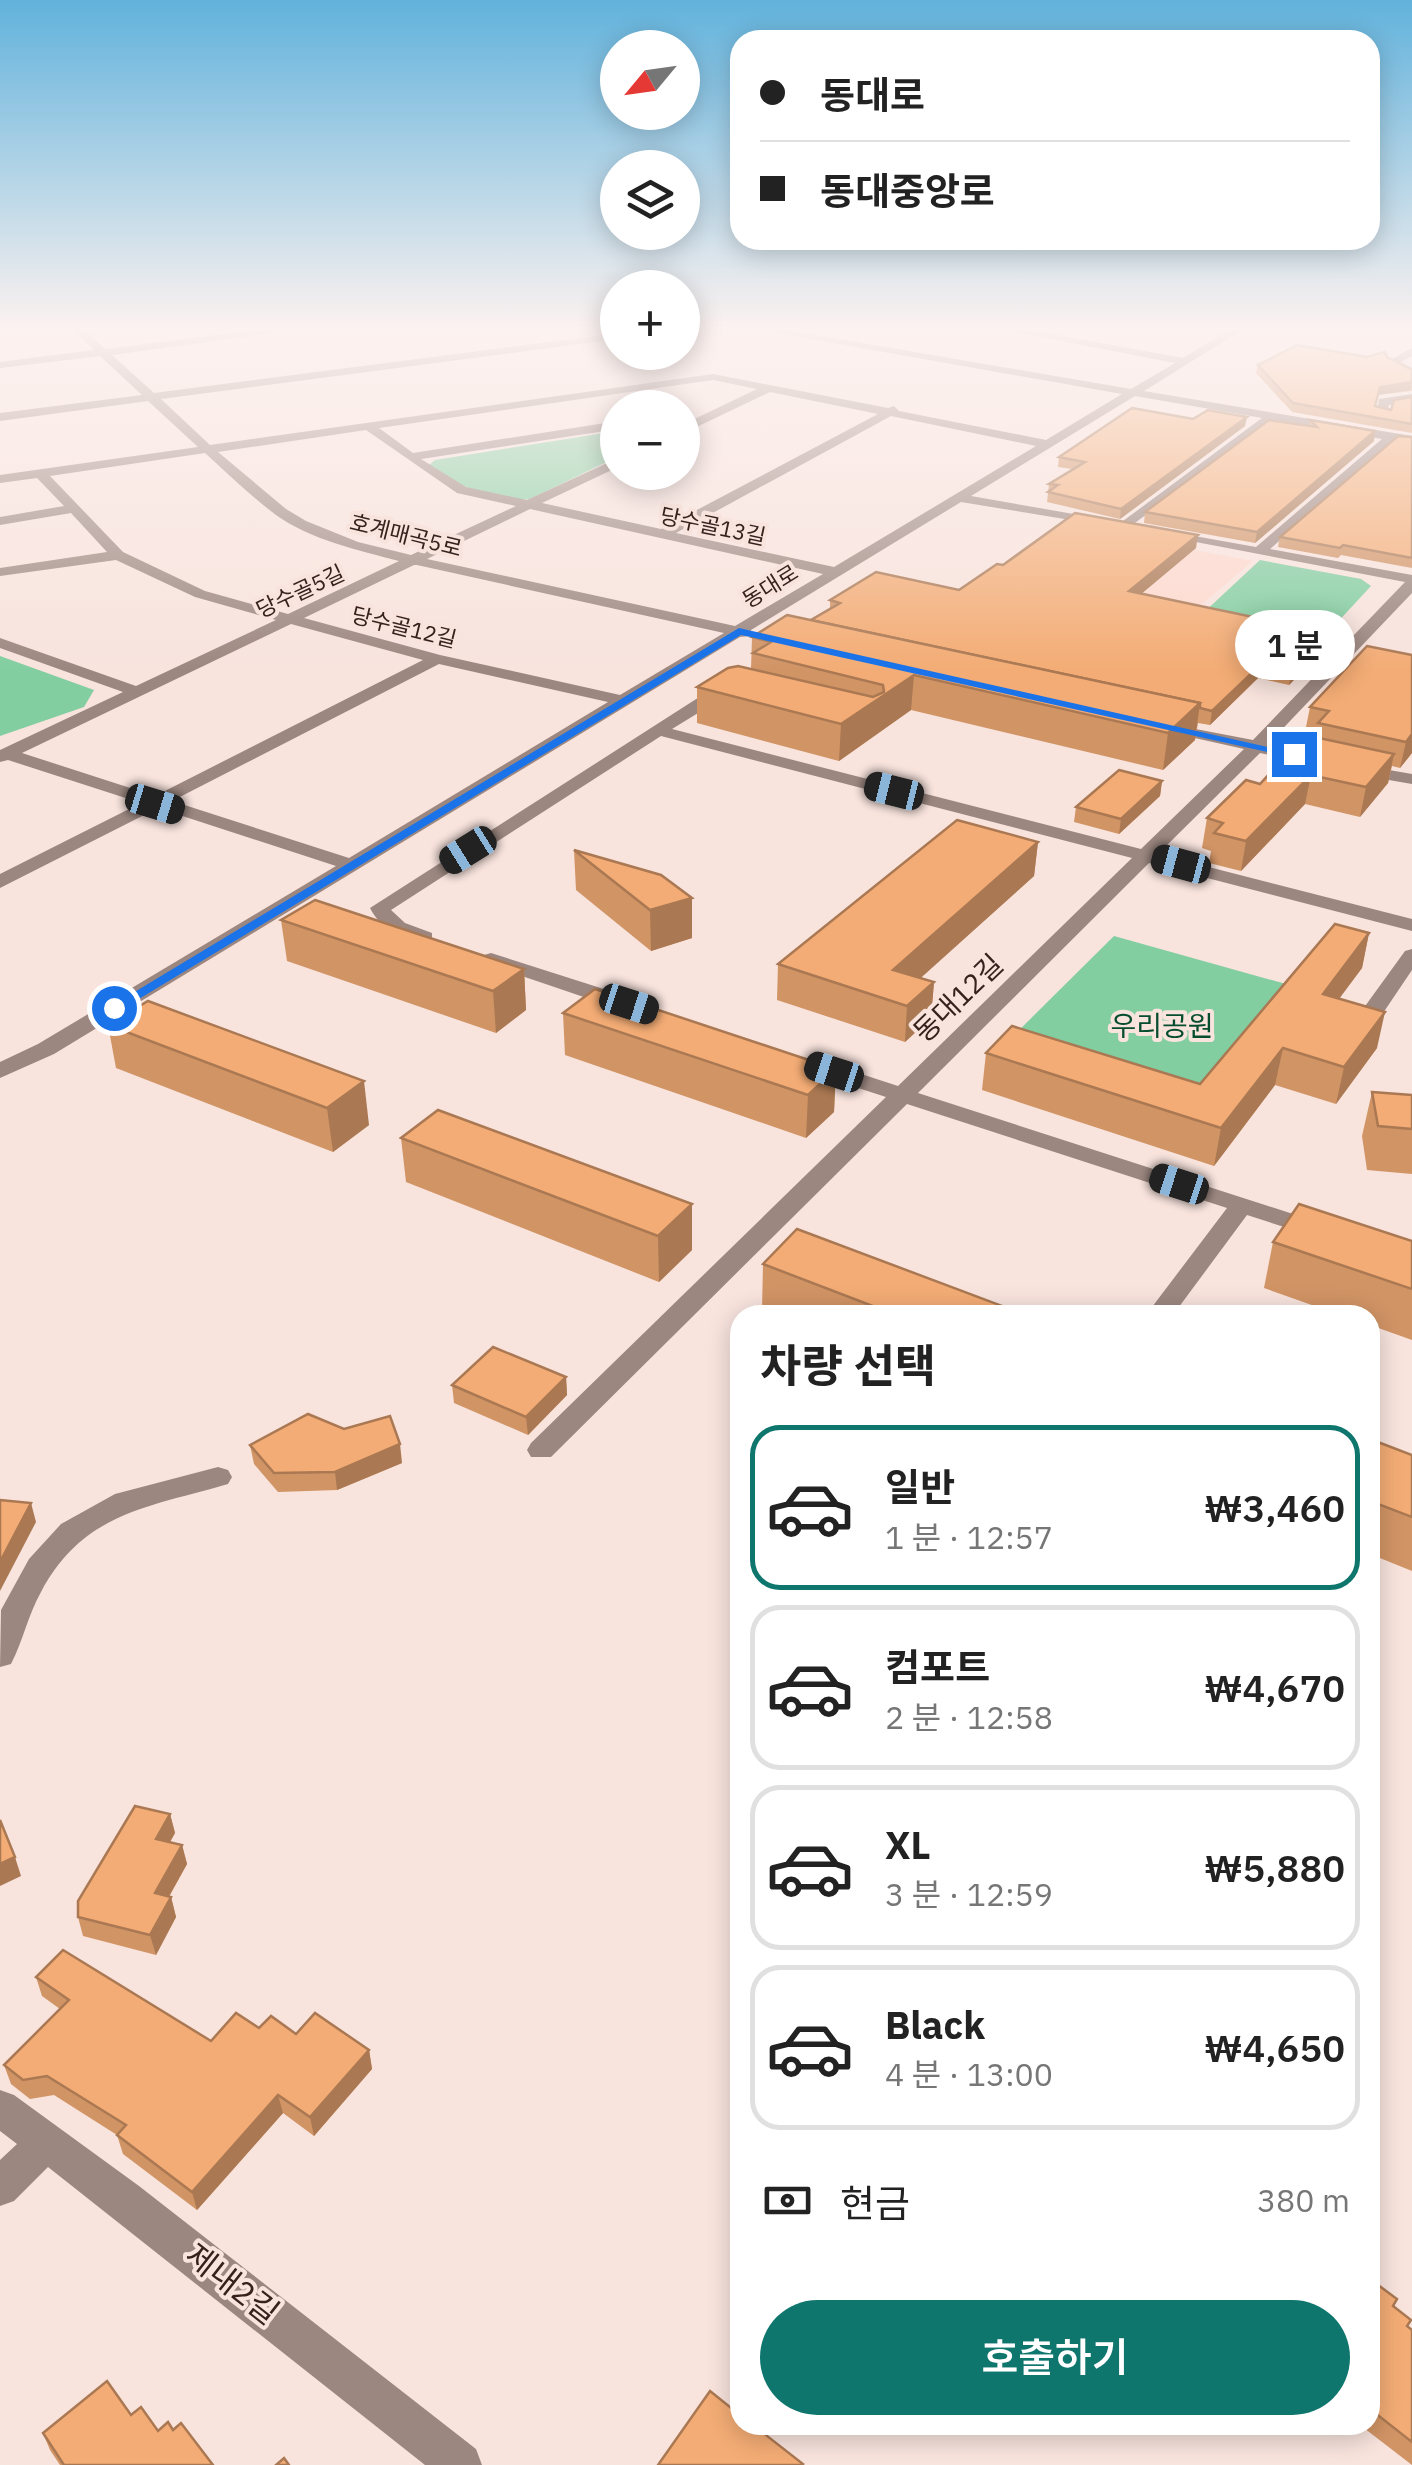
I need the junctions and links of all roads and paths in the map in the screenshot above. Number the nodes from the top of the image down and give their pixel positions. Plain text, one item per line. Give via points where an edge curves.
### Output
1 (198, 440) edge
2 (256, 440) edge
3 (386, 440) edge
4 (523, 440) edge
5 (838, 440) edge
6 (1029, 440) edge
7 (1053, 440) edge
8 (1240, 440) edge
9 (1388, 440) edge
10 (1047, 444) junction
11 (205, 447) junction
12 (410, 458) junction
13 (600, 471) edge
14 (40, 472) junction
15 (0, 479) edge
16 (958, 498) junction
17 (527, 507) junction
18 (73, 510) junction
19 (0, 520) edge
20 (1124, 528) junction
21 (661, 535) junction
22 (1258, 552) junction
23 (118, 555) junction
24 (417, 561) junction
25 (0, 572) edge
26 (836, 572) junction
27 (1412, 582) edge
28 (290, 621) junction
29 (739, 632) junction
30 (758, 636) edge
31 (0, 643) edge
32 (437, 660) junction
33 (138, 692) junction
34 (752, 695) edge
35 (624, 701) junction
36 (1147, 722) edge
37 (658, 730) junction
38 (1258, 746) junction
39 (5, 756) edge
40 (1412, 779) edge
41 (155, 804) junction
42 (1146, 856) junction
43 (353, 865) junction
44 (0, 882) edge
45 (1412, 925) edge
46 (1412, 955) edge
47 (649, 1011) edge
48 (1371, 1014) edge
49 (776, 1053) edge
50 (0, 1071) edge
51 (902, 1095) junction
52 (1242, 1205) junction
53 (1336, 1236) edge
54 (1167, 1305) edge
55 (541, 1450) dead end
56 (218, 1477) dead end
57 (0, 1655) edge
58 (0, 2108) edge
59 (46, 2142) junction
60 (0, 2187) edge
61 (460, 2465) edge

1 - 11 street, 호계매곡5로
2 - 11 street
3 - 12 street, 당수골13길
4 - 12 street
5 - 21 street
6 - 10 street
7 - 10 street, 동대로
8 - 20 street
9 - 22 street
10 - 16 street, 동대로
11 - 14 street
11 - 24 street, 호계매곡5로 via 301,524
12 - 17 street, 당수골13길 via 462,490
13 - 17 street, 당수골5길
14 - 15 street
14 - 18 street, 당수골12길
16 - 20 street
16 - 26 street, 동대로
17 - 21 street, 당수골13길
17 - 24 street, 당수골5길
18 - 19 street
18 - 23 street, 당수골12길
20 - 22 street
21 - 26 street, 당수골13길
22 - 27 street
23 - 25 street
23 - 28 street, 당수골12길 via 200,594
24 - 28 street, 당수골5길
24 - 29 street, 호계매곡5로
26 - 29 street, 동대로
27 - 38 street, 동대12길
28 - 32 street, 당수골12길
28 - 33 street, 당수골5길
29 - 30 street, 호계매곡5로
29 - 35 street, 동대로
31 - 33 street
32 - 35 street, 당수골12길
32 - 41 street
33 - 39 street, 당수골5길
34 - 37 street via 710,698
35 - 43 street, 동대로
36 - 38 street
37 - 42 street
37 - 47 street via 380,908 395,927
38 - 40 street
38 - 42 street, 동대12길
39 - 41 street
41 - 43 street
41 - 44 street
42 - 45 street
42 - 51 street, 동대12길
43 - 50 street, 동대로
46 - 48 street
49 - 51 street
51 - 52 street
51 - 55 street, 동대12길
52 - 53 street
52 - 54 street
56 - 57 street via 112,1506 69,1530 33,1576
58 - 59 street, 제내2길
59 - 60 street
59 - 61 street, 제내2길

